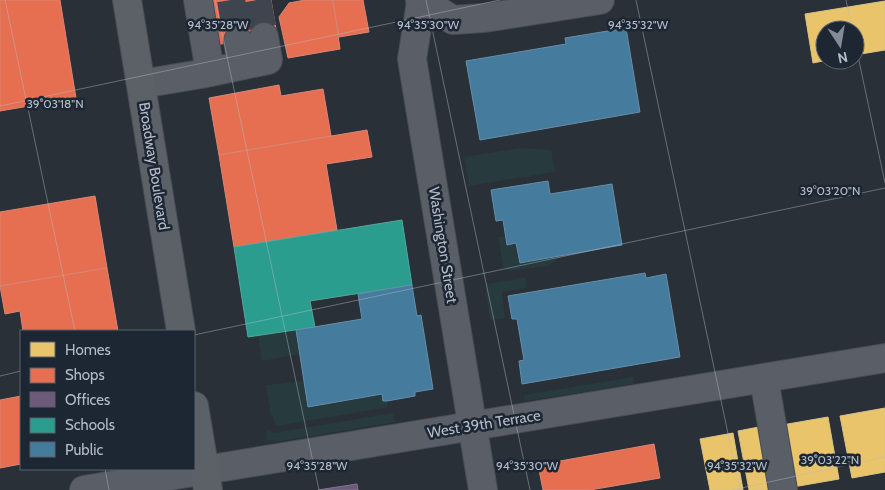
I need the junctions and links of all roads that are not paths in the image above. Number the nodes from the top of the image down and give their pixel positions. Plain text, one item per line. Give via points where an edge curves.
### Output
1 (127, 0) edge
2 (198, 0) edge
3 (600, 0) edge
4 (420, 1) edge
5 (248, 48) dead end
6 (210, 72) junction
7 (141, 84) junction
8 (181, 330) edge
9 (885, 358) edge
10 (764, 378) junction
11 (195, 412) edge
12 (473, 426) junction
13 (206, 480) edge
14 (84, 490) edge
15 (483, 490) edge
16 (783, 490) edge

1 - 7 main road, Broadway Boulevard
2 - 6 street
3 - 4 street via 453,20
4 - 12 street, Washington Street via 412,59
5 - 6 street
6 - 7 street
7 - 8 main road, Broadway Boulevard
9 - 10 street, West 39th Terrace
10 - 12 street, West 39th Terrace
10 - 16 street
11 - 13 main road
12 - 13 street, West 39th Terrace
12 - 15 street, Washington Street
13 - 14 street, West 39th Terrace

